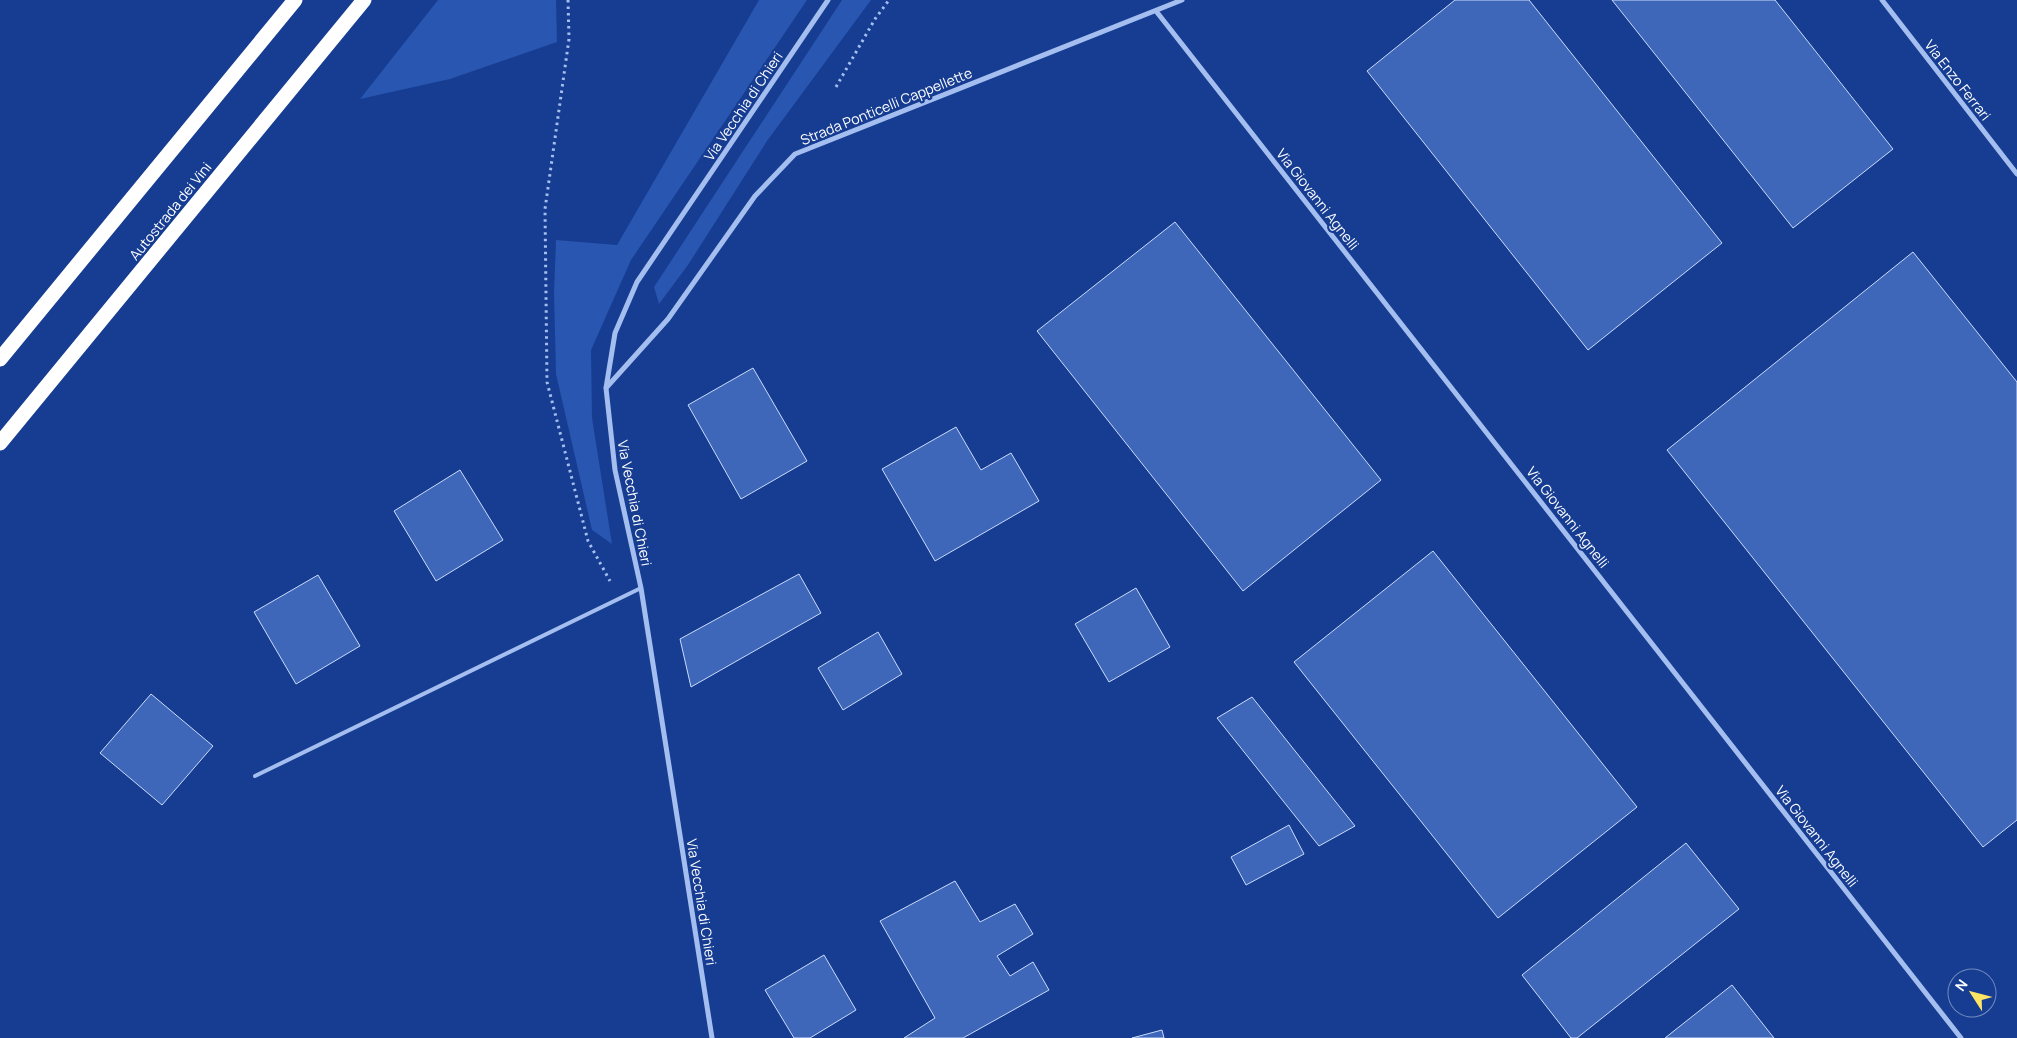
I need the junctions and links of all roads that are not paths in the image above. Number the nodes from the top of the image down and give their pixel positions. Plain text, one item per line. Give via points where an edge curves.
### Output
1 (295, 0) edge
2 (364, 0) edge
3 (828, 0) edge
4 (1182, 0) edge
5 (1882, 0) edge
6 (1156, 11) junction
7 (2017, 174) edge
8 (0, 359) edge
9 (606, 388) junction
10 (0, 443) edge
11 (641, 588) junction
12 (255, 776) dead end
13 (712, 1038) edge
14 (1961, 1038) edge

1 - 8 highway
2 - 10 highway, Autostrada dei Vini
3 - 9 street, Via Vecchia di Chieri via 637,282 615,333
4 - 6 street, Strada Ponticelli Cappellette
5 - 7 street, Via Enzo Ferrari
6 - 9 street, Strada Ponticelli Cappellette via 795,154 755,196 668,320
6 - 14 street, Via Giovanni Agnelli
9 - 11 street, Via Vecchia di Chieri via 615,470
11 - 12 lane
11 - 13 street, Via Vecchia di Chieri

